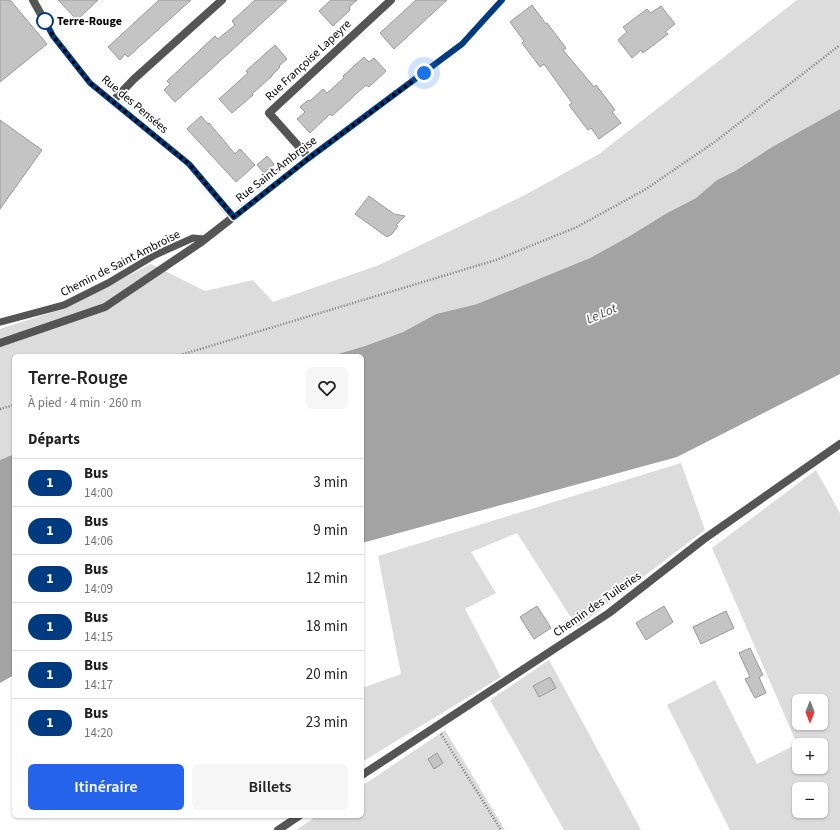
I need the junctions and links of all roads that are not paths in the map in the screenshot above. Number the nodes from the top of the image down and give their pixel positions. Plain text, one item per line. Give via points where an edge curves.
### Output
1 (33, 0) edge
2 (222, 0) edge
3 (391, 0) edge
4 (502, 0) edge
5 (113, 101) junction
6 (309, 158) junction
7 (234, 217) junction
8 (204, 239) junction
9 (0, 322) edge
10 (0, 343) edge
11 (840, 444) edge
12 (364, 774) edge
13 (296, 818) edge
14 (278, 830) edge

1 - 5 street, Rue des Pensées via 58,42 90,83
2 - 5 street
3 - 6 street, Rue Françoise Lapeyre via 269,113
4 - 6 street, Rue Saint-Ambroise via 462,44
5 - 7 street, Rue des Pensées via 189,164
6 - 7 street, Rue Saint-Ambroise
7 - 8 street, Rue Saint-Ambroise
8 - 9 lane, Chemin de Saint Ambroise via 193,238 156,255 64,305
8 - 10 street, Rue Saint-Ambroise via 105,307
11 - 12 street, Chemin des Tuileries via 704,539 610,613
13 - 14 street

